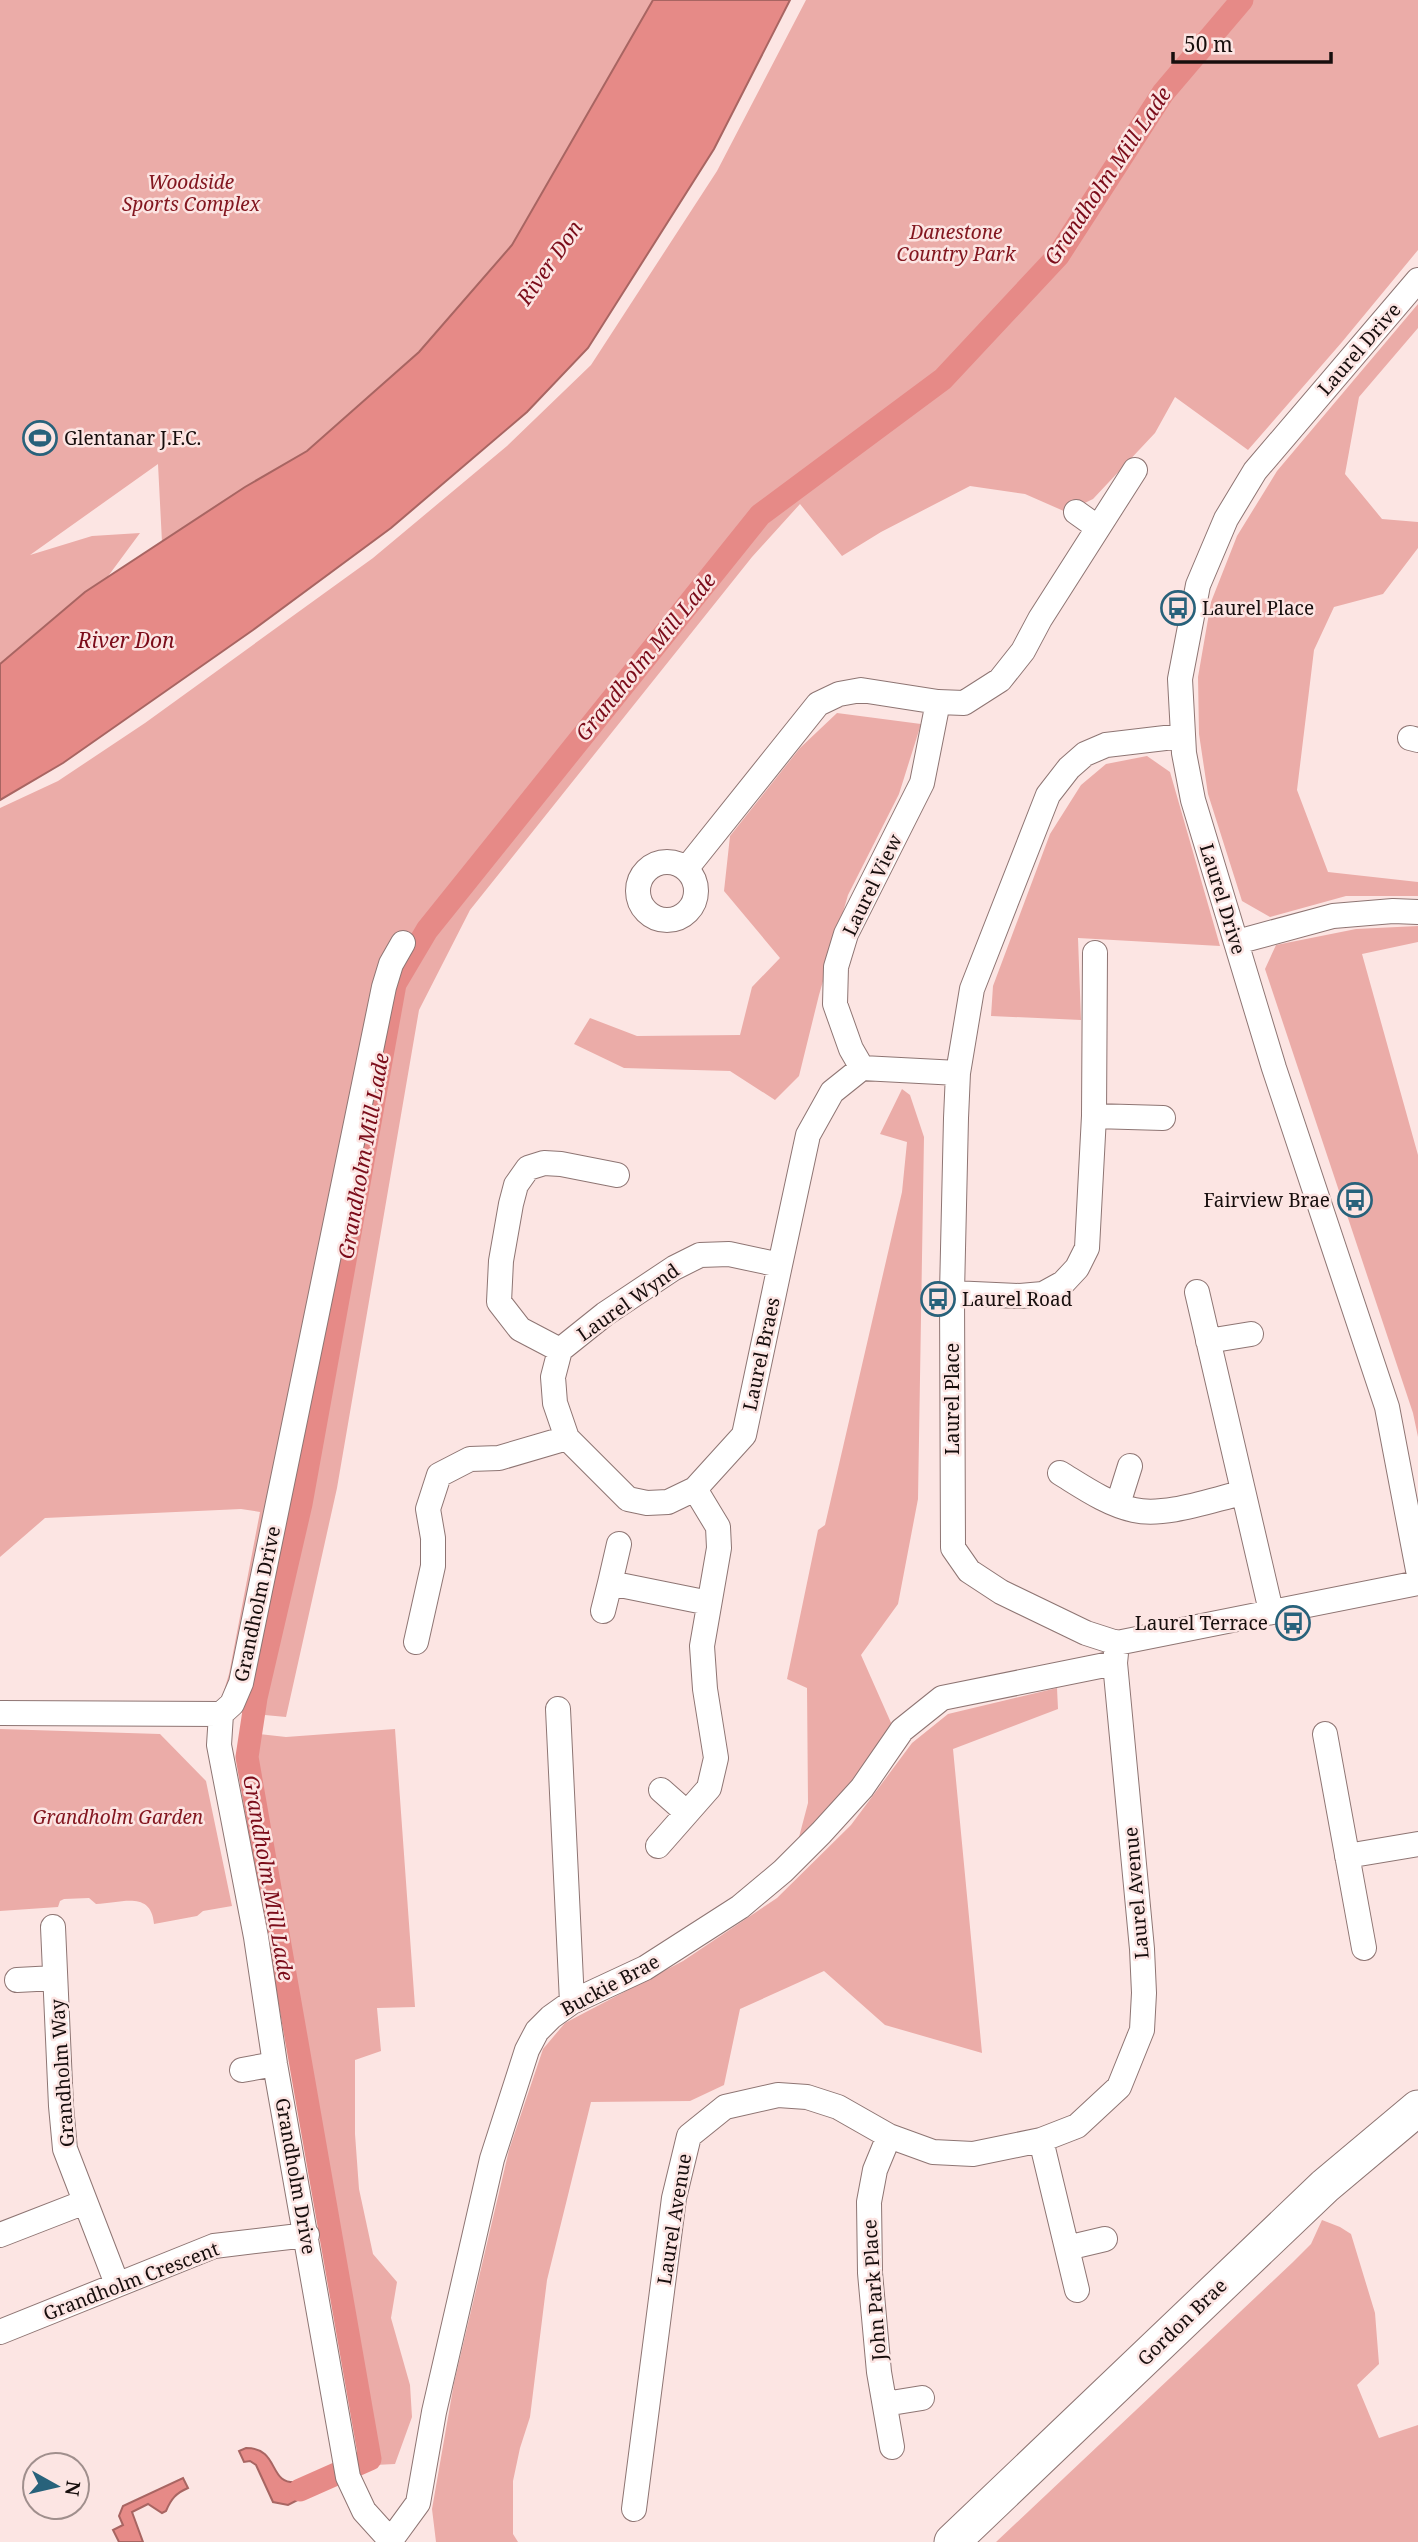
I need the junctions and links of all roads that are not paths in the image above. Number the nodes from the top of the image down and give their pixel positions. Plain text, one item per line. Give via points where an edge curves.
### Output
1 (1418, 280) edge
2 (1135, 470) dead end
3 (1076, 512) dead end
4 (1097, 527) junction
5 (938, 702) junction
6 (1182, 736) junction
7 (686, 869) dead end
8 (1418, 912) edge
9 (1237, 942) junction
10 (404, 943) dead end
11 (1095, 953) dead end
12 (862, 1068) junction
13 (958, 1073) junction
14 (1094, 1116) junction
15 (1163, 1118) dead end
16 (617, 1175) dead end
17 (780, 1265) junction
18 (1197, 1292) dead end
19 (952, 1293) junction
20 (1251, 1334) dead end
21 (1208, 1341) junction
22 (560, 1350) junction
23 (567, 1438) junction
24 (1130, 1466) dead end
25 (1060, 1473) dead end
26 (695, 1489) junction
27 (1242, 1493) junction
28 (1118, 1504) junction
29 (619, 1544) dead end
30 (1418, 1570) edge
31 (610, 1583) junction
32 (1418, 1583) edge
33 (709, 1603) junction
34 (603, 1611) dead end
35 (1270, 1611) junction
36 (416, 1642) dead end
37 (1116, 1653) junction
38 (558, 1709) dead end
39 (0, 1713) edge
40 (221, 1714) junction
41 (1325, 1734) dead end
42 (661, 1790) dead end
43 (687, 1813) junction
44 (1418, 1844) edge
45 (658, 1846) dead end
46 (1347, 1856) junction
47 (53, 1927) dead end
48 (1364, 1948) dead end
49 (55, 1978) junction
50 (17, 1980) dead end
51 (572, 2002) junction
52 (275, 2064) junction
53 (242, 2070) dead end
54 (1418, 2108) edge
55 (889, 2136) junction
56 (1041, 2140) junction
57 (85, 2202) junction
58 (0, 2235) edge
59 (307, 2235) junction
60 (1105, 2239) dead end
61 (1067, 2248) junction
62 (117, 2284) junction
63 (1077, 2290) dead end
64 (0, 2332) edge
65 (922, 2398) dead end
66 (885, 2404) junction
67 (892, 2447) dead end
68 (634, 2509) dead end
69 (392, 2541) edge
70 (952, 2542) edge

1 - 6 street, Laurel Drive via 1255,471 1226,519 1192,606 1180,680
2 - 4 street
3 - 4 street
4 - 5 street via 1023,651 1000,680 964,703
5 - 7 street via 861,690 818,704
5 - 12 street, Laurel View via 922,783 846,934 836,967 835,1003
6 - 9 street, Laurel Drive via 1193,800
6 - 13 street, Laurel Place via 1106,746 1085,754 1048,795 972,989
8 - 9 street via 1333,916
9 - 30 street, Laurel Drive via 1387,1407
10 - 40 street, Grandholm Drive via 384,987 242,1683
11 - 14 street
12 - 13 street
12 - 17 street, Laurel Braes via 832,1092 808,1135
13 - 19 street, Laurel Place
14 - 15 street
14 - 19 street via 1087,1248 1077,1268 1043,1294
16 - 22 street, Laurel Wynd via 544,1163 528,1168 516,1185 501,1261 499,1302 520,1329
17 - 22 street, Laurel Wynd via 729,1254 700,1255 605,1314
17 - 26 street, Laurel Braes via 744,1434
18 - 21 street
19 - 37 street, Laurel Place via 953,1548 969,1571 1001,1592 1086,1633
20 - 21 street
21 - 27 street
22 - 23 street, Laurel Wynd via 553,1377 555,1403
23 - 26 street, Laurel Braes via 628,1499 668,1502
23 - 36 street via 499,1458 470,1459 439,1475 428,1509 433,1566
24 - 28 street
25 - 28 street
26 - 33 street via 718,1527
27 - 28 street via 1158,1512
27 - 35 street
29 - 31 street
31 - 33 street
31 - 34 street
32 - 35 street
33 - 43 street via 702,1646 716,1758 709,1788
35 - 37 street
37 - 51 street, Buckie Brae via 942,1698 902,1730 862,1788 751,1898 645,1968
37 - 56 street, Laurel Avenue via 1142,1949 1142,2031 1119,2087 1077,2126
38 - 51 street
39 - 40 street
40 - 52 street, Grandholm Drive via 221,1758
41 - 46 street
42 - 43 street
43 - 45 street
44 - 46 street
46 - 48 street
47 - 49 street, Grandholm Way
49 - 50 street, Grandholm Way
49 - 57 street, Grandholm Way via 65,2149
51 - 69 street, Buckie Brae via 537,2031 527,2050 492,2159 418,2503
52 - 53 street
52 - 59 street, Grandholm Drive
54 - 70 main road, Gordon Brae via 1315,2195
55 - 56 street, Laurel Avenue via 933,2152 973,2154
55 - 66 street, John Park Place via 875,2170 869,2202 870,2273
55 - 68 street, Laurel Avenue via 838,2107 807,2097 778,2095 725,2108 689,2136 674,2198
56 - 61 street
57 - 58 street
57 - 62 street, Grandholm Way
59 - 62 street, Grandholm Crescent via 214,2246
59 - 69 street, Grandholm Drive via 347,2468 364,2511
60 - 61 street
61 - 63 street
62 - 64 street, Grandholm Crescent
65 - 66 street
66 - 67 street, John Park Place

